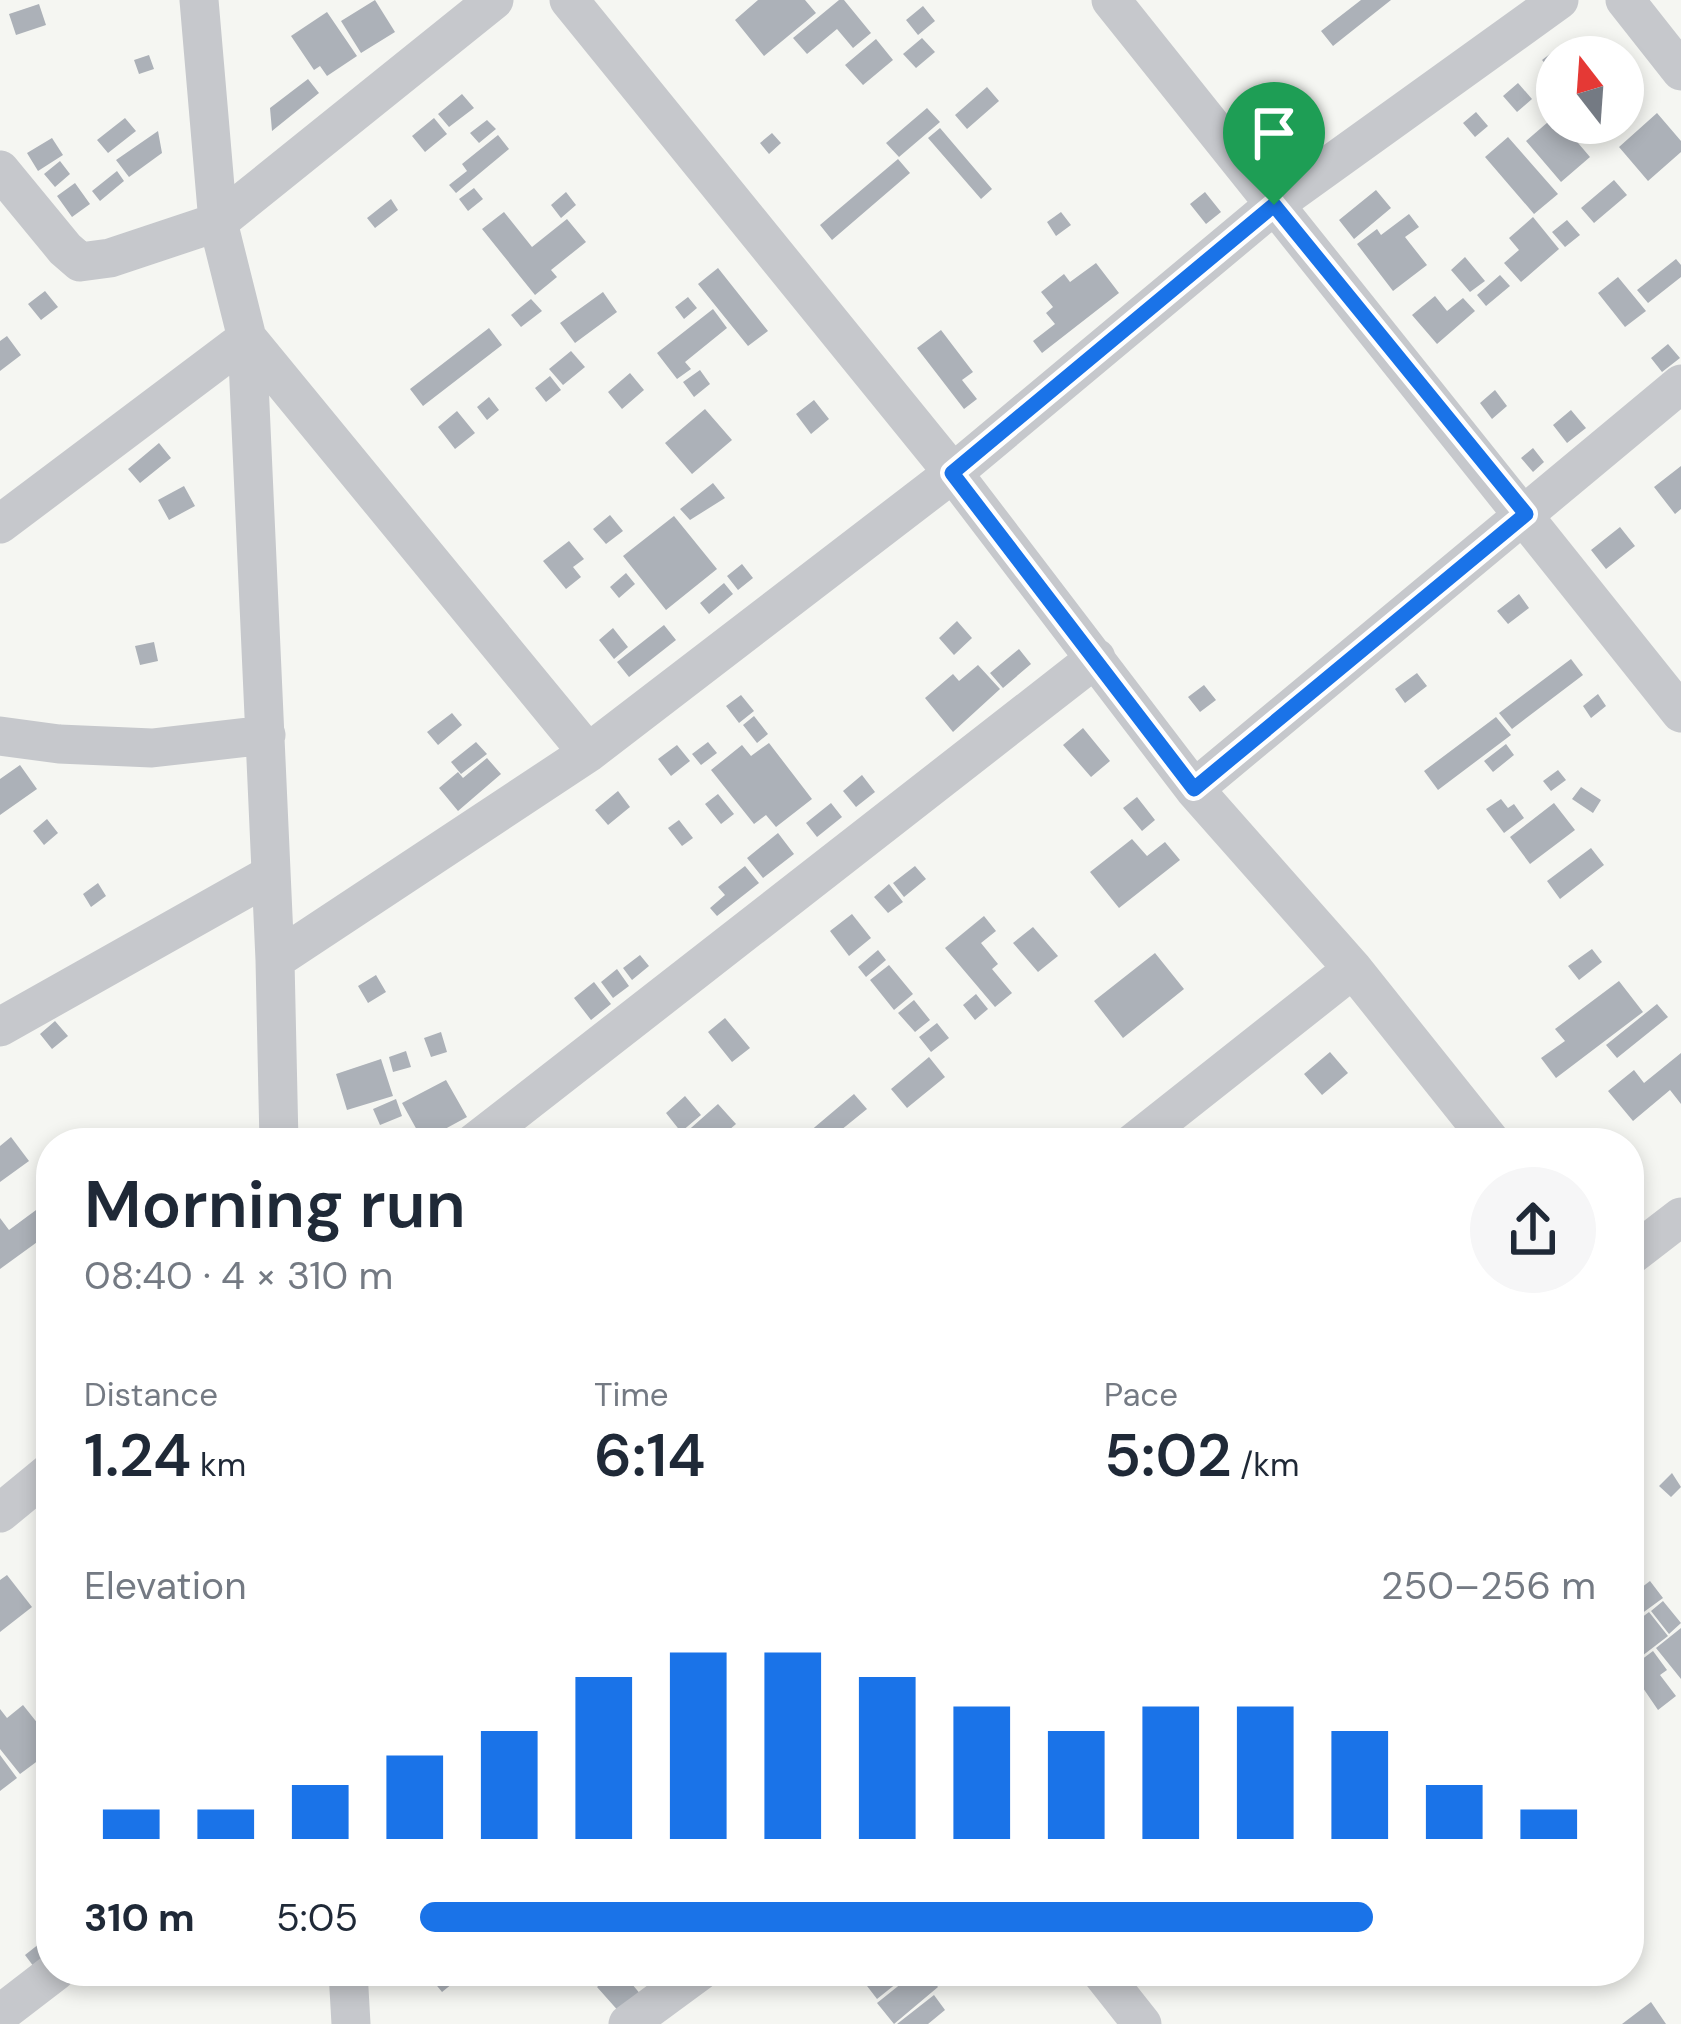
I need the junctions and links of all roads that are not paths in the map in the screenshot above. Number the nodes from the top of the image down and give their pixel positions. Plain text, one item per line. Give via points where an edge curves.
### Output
1 (199, 0) edge
2 (494, 0) edge
3 (569, 0) edge
4 (1111, 0) edge
5 (1559, 0) edge
6 (1625, 0) edge
7 (1681, 70) edge
8 (0, 170) edge
9 (1274, 205) junction
10 (218, 222) junction
11 (247, 338) junction
12 (1681, 383) edge
13 (952, 473) junction
14 (1526, 514) junction
15 (0, 524) edge
16 (1096, 658) junction
17 (1681, 713) edge
18 (266, 735) junction
19 (0, 736) edge
20 (588, 753) junction
21 (1194, 789) junction
22 (270, 875) junction
23 (275, 960) junction
24 (1353, 969) junction
25 (0, 1027) edge
26 (279, 1128) edge
27 (493, 1128) edge
28 (1151, 1128) edge
29 (1480, 1128) edge
30 (1681, 1216) edge
31 (1644, 1245) edge
32 (36, 1483) edge
33 (0, 1513) edge
34 (36, 1986) edge
35 (349, 1986) edge
36 (680, 1986) edge
37 (1112, 1986) edge
38 (0, 2014) edge
39 (351, 2024) edge
40 (628, 2024) edge
41 (1142, 2024) edge

1 - 10 street
2 - 10 street
3 - 13 street
4 - 9 street
5 - 9 street
6 - 7 street
8 - 10 street via 80,262
9 - 13 street
9 - 14 street
10 - 11 street
11 - 15 street
11 - 18 street
11 - 20 street
12 - 14 street
13 - 16 street
13 - 20 street
14 - 17 street
14 - 21 street
16 - 21 street
16 - 27 street
18 - 19 street via 152,748
18 - 22 street
20 - 23 street
21 - 24 street
22 - 23 street
22 - 25 street
23 - 26 street
24 - 28 street
24 - 29 street
30 - 31 street
32 - 33 street
34 - 38 street
35 - 39 street
36 - 40 street
37 - 41 street

